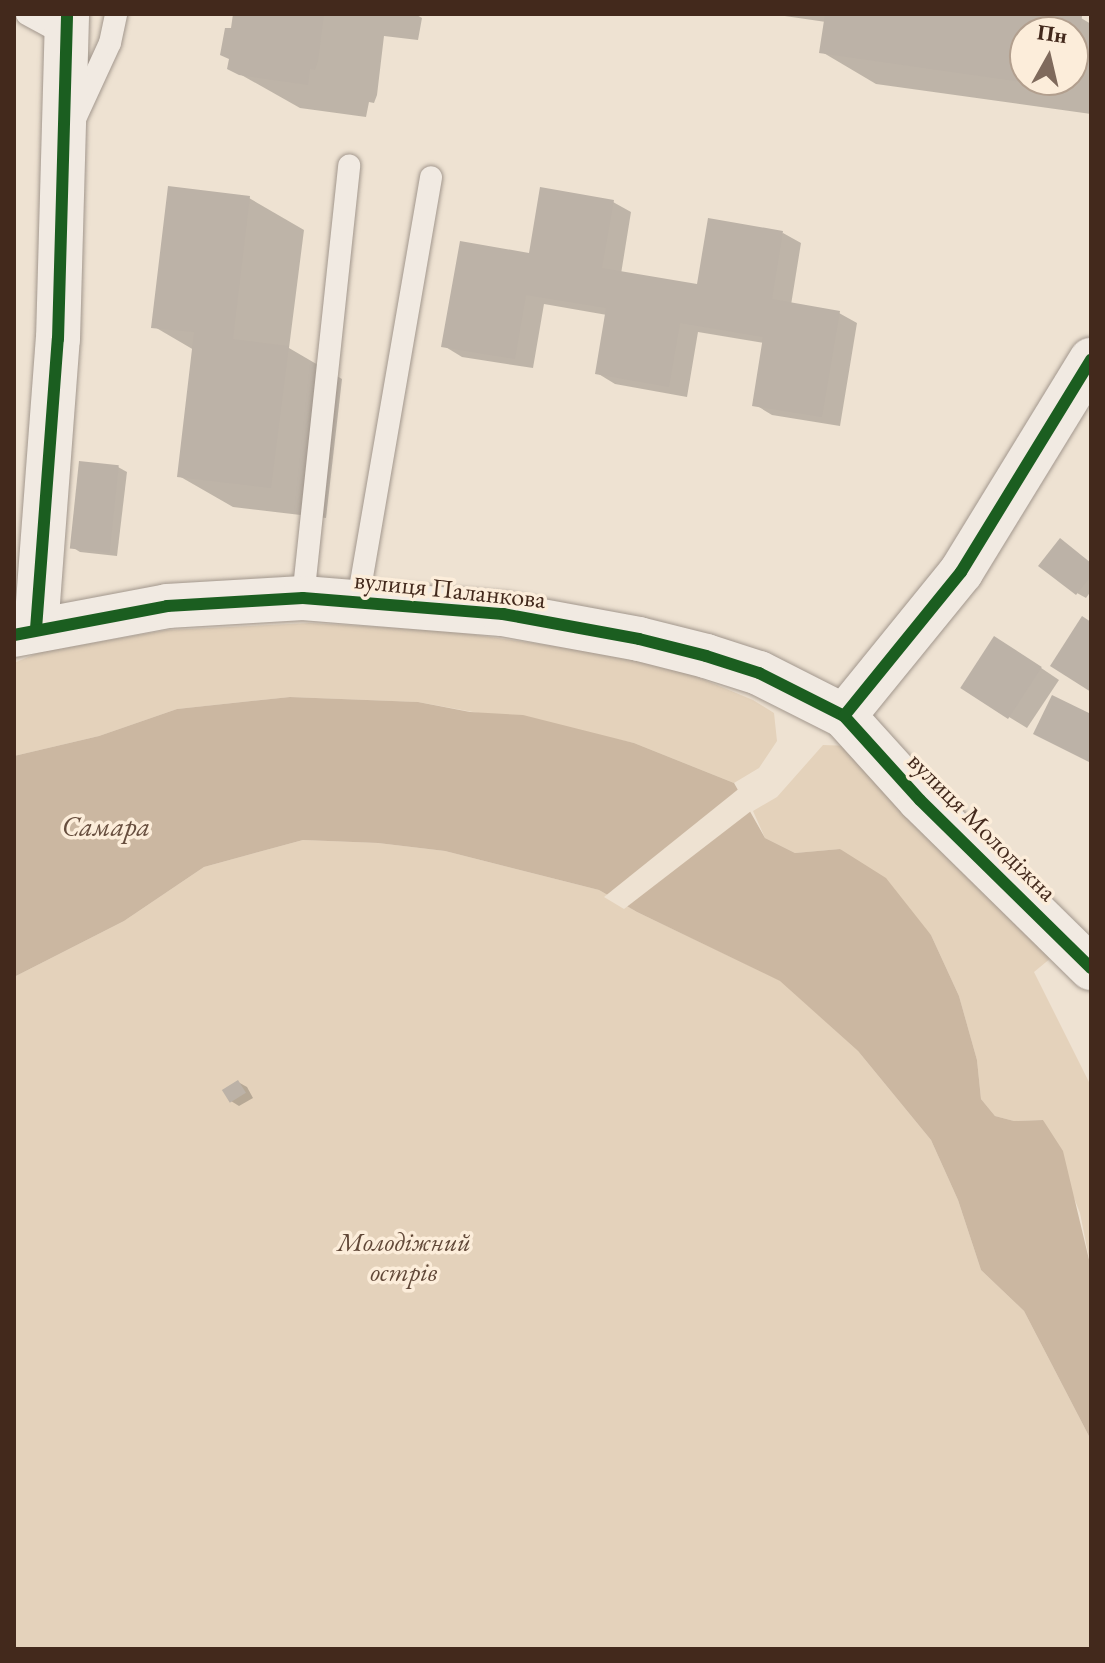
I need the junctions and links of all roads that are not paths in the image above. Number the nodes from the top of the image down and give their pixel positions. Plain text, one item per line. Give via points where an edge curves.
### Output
1 (116, 14) edge
2 (53, 21) edge
3 (62, 145) junction
4 (349, 165) dead end
5 (431, 177) dead end
6 (1091, 360) edge
7 (303, 598) junction
8 (358, 600) junction
9 (25, 632) edge
10 (844, 716) junction
11 (1091, 968) edge

1 - 3 lane via 110,43
2 - 3 street, вулиця Паланкова
3 - 9 street, вулиця Паланкова via 58,339
4 - 7 lane
5 - 8 lane
6 - 10 street via 961,572
7 - 8 street, вулиця Паланкова
7 - 9 street, вулиця Паланкова via 167,606
8 - 10 street, вулиця Паланкова via 503,614 639,639 759,673
10 - 11 street, вулиця Молодіжна via 920,800

